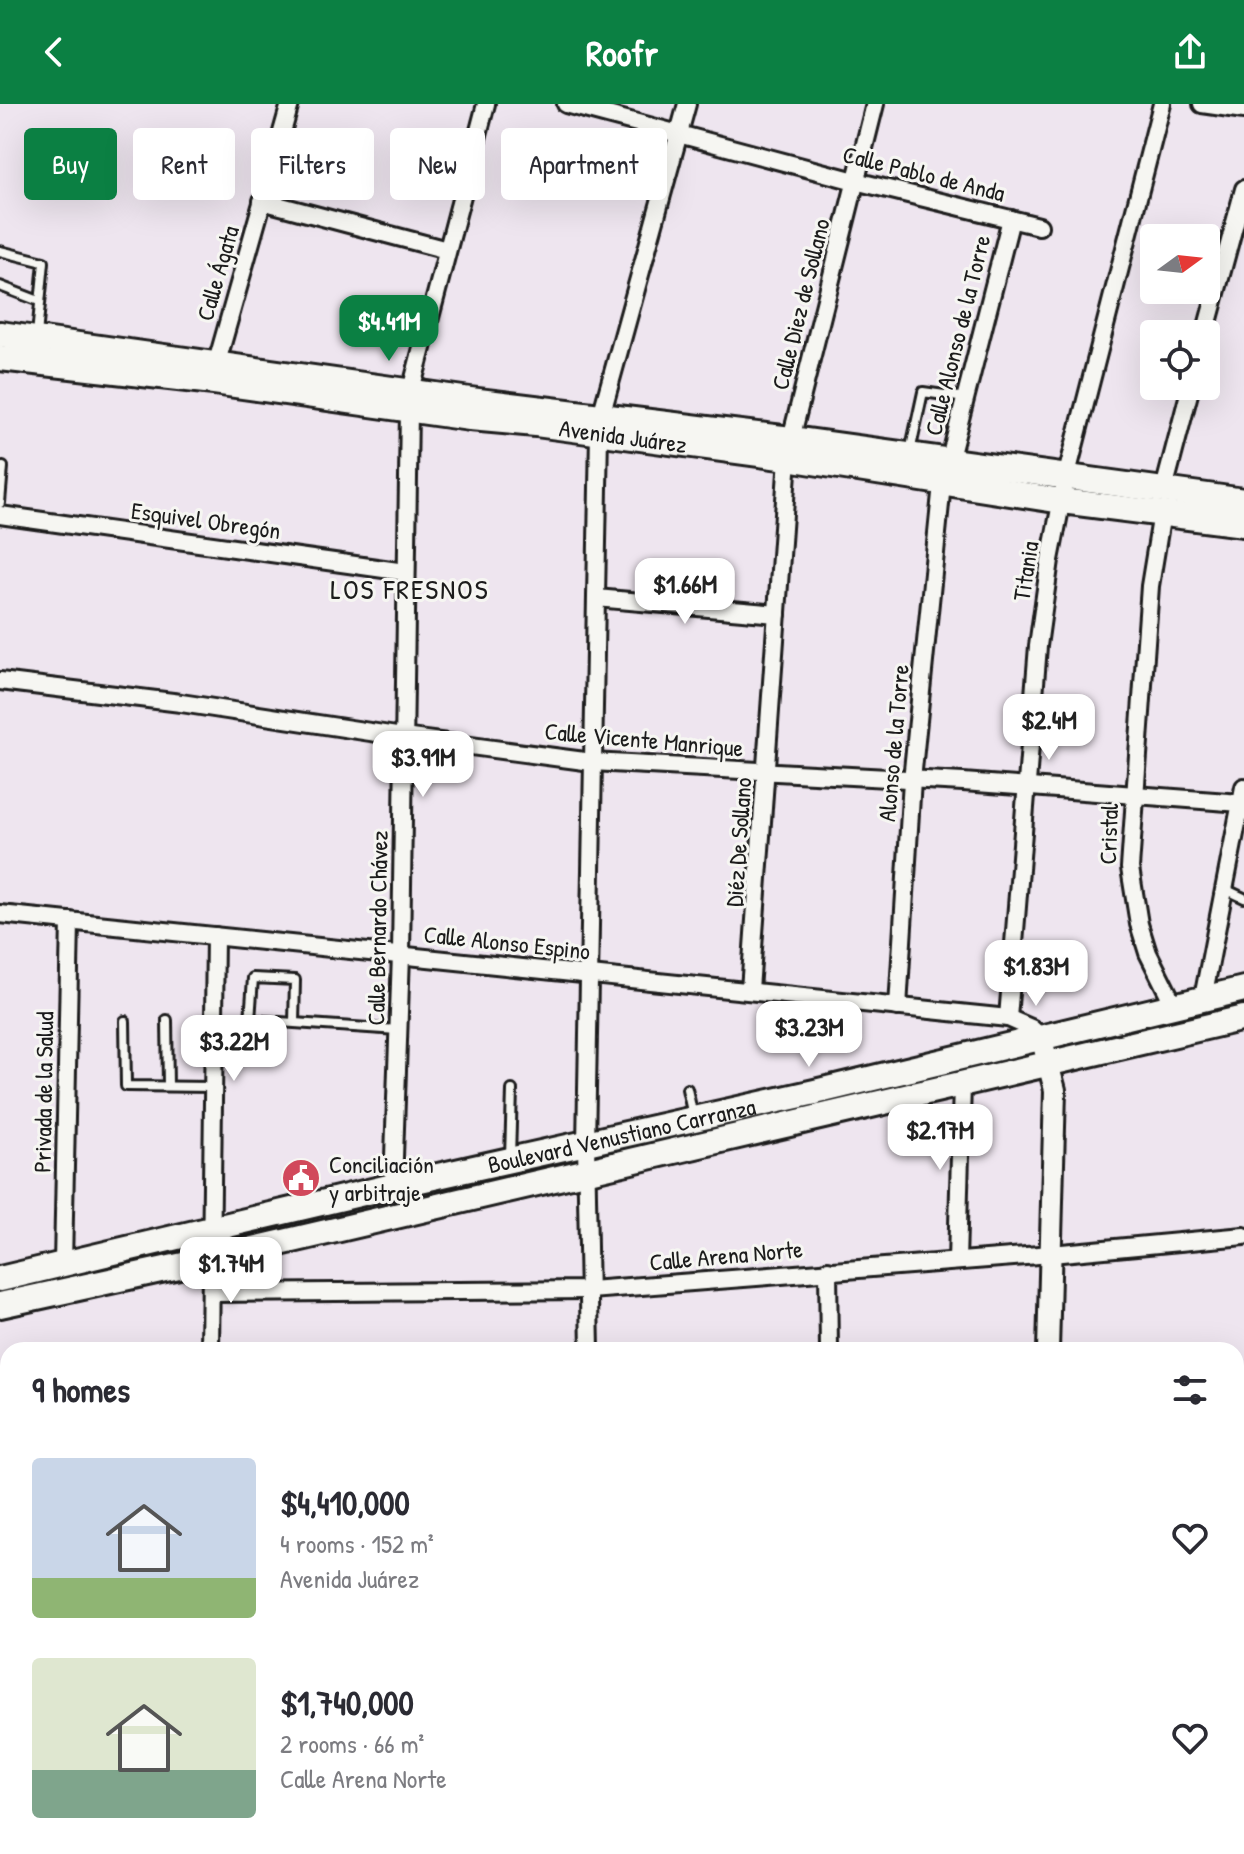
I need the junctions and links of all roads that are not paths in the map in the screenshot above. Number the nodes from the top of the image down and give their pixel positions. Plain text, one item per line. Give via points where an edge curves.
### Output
1 (290, 104) edge
2 (486, 104) edge
3 (566, 104) edge
4 (687, 104) edge
5 (875, 104) edge
6 (1162, 104) edge
7 (1202, 104) edge
8 (1244, 110) edge
9 (678, 134) junction
10 (855, 181) junction
11 (1244, 189) edge
12 (262, 201) junction
13 (1011, 219) junction
14 (1039, 226) dead end
15 (447, 250) junction
16 (0, 251) edge
17 (0, 286) edge
18 (39, 301) junction
19 (1209, 320) edge
20 (0, 334) edge
21 (37, 339) junction
22 (0, 358) edge
23 (217, 362) junction
24 (966, 398) junction
25 (410, 400) junction
26 (1188, 400) edge
27 (600, 425) junction
28 (789, 449) junction
29 (909, 456) junction
30 (3, 467) dead end
31 (946, 473) junction
32 (1064, 489) junction
33 (1163, 501) junction
34 (1244, 501) edge
35 (0, 503) edge
36 (0, 515) edge
37 (1244, 524) edge
38 (405, 572) junction
39 (596, 598) junction
40 (777, 614) junction
41 (0, 681) edge
42 (403, 737) junction
43 (592, 762) junction
44 (767, 773) junction
45 (912, 780) junction
46 (1027, 789) junction
47 (1242, 795) edge
48 (1133, 797) junction
49 (1224, 889) junction
50 (1244, 898) edge
51 (0, 914) edge
52 (70, 921) junction
53 (215, 936) junction
54 (401, 954) junction
55 (588, 975) junction
56 (1244, 989) edge
57 (750, 990) junction
58 (1203, 998) junction
59 (1174, 1005) junction
60 (898, 1007) junction
61 (1008, 1018) junction
62 (1244, 1018) edge
63 (167, 1020) dead end
64 (125, 1021) dead end
65 (294, 1023) junction
66 (399, 1030) junction
67 (1041, 1037) junction
68 (1049, 1063) junction
69 (962, 1084) junction
70 (168, 1086) junction
71 (214, 1087) junction
72 (687, 1089) dead end
73 (512, 1090) dead end
74 (694, 1119) junction
75 (586, 1144) junction
76 (510, 1160) junction
77 (587, 1170) junction
78 (393, 1186) junction
79 (213, 1230) junction
80 (1244, 1236) edge
81 (1051, 1254) junction
82 (211, 1259) junction
83 (957, 1261) junction
84 (63, 1264) junction
85 (828, 1270) junction
86 (0, 1279) edge
87 (590, 1290) junction
88 (211, 1293) junction
89 (0, 1305) edge
90 (210, 1342) edge
91 (590, 1342) edge
92 (829, 1342) edge
93 (1048, 1342) edge

1 - 12 street, Calle Ágata
2 - 15 street, Calle Bernardo Chávez
3 - 9 street, Calle Pablo de Anda
4 - 9 street
5 - 10 street, Calle Diez de Sollano
6 - 32 street, Titania
7 - 8 street
9 - 10 street, Calle Pablo de Anda
9 - 27 street
10 - 13 street, Calle Pablo de Anda
10 - 28 street, Calle Diez de Sollano
11 - 19 street
12 - 15 street
12 - 23 street, Calle Ágata
13 - 14 street, Calle Pablo de Anda
13 - 24 street, Calle Alonso de la Torre
15 - 25 street, Calle Bernardo Chávez
16 - 18 lane via 44,262
17 - 18 lane
18 - 21 lane
20 - 21 main road, Avenida Juárez
21 - 23 main road, Avenida Juárez
22 - 25 main road, Avenida Juárez
23 - 25 main road, Avenida Juárez
24 - 29 lane via 923,392
24 - 31 street, Calle Alonso de la Torre
25 - 27 main road, Avenida Juárez
25 - 38 street, Calle Bernardo Chávez
26 - 33 street, Cristal
27 - 28 main road, Avenida Juárez
27 - 39 street
28 - 29 main road, Avenida Juárez
28 - 31 main road, Avenida Juárez
28 - 40 street, Diéz De Sollano
29 - 31 main road, Avenida Juárez
30 - 35 lane
31 - 32 main road, Avenida Juárez
31 - 45 street, Alonso de la Torre
32 - 33 main road, Avenida Juárez
32 - 46 street, Titania via 1043,601
33 - 34 main road, Avenida Juárez
33 - 37 main road, Avenida Juárez
33 - 48 street, Cristal via 1150,586
36 - 38 street, Esquivel Obregón
38 - 42 street, Calle Bernardo Chávez
39 - 40 street
39 - 43 street
40 - 44 street, Diéz De Sollano
41 - 42 street, Calle Vicente Manrique
42 - 43 street, Calle Vicente Manrique
42 - 54 street, Calle Bernardo Chávez
43 - 44 street, Calle Vicente Manrique
43 - 55 street
44 - 45 street, Calle Vicente Manrique
44 - 57 street, Diéz De Sollano
45 - 46 street, Calle Vicente Manrique
45 - 60 street, Alonso de la Torre
46 - 48 street, Calle Vicente Manrique
46 - 61 street, Titania
47 - 48 street, Calle Vicente Manrique
47 - 49 street
48 - 59 street, Cristal via 1133,896 1148,953
49 - 50 lane
49 - 58 street
51 - 52 street, Calle Alonso Espino
52 - 53 street, Calle Alonso Espino
52 - 84 street, Privada de la Salud
53 - 54 street, Calle Alonso Espino
53 - 71 street
54 - 55 street, Calle Alonso Espino
54 - 66 street, Calle Bernardo Chávez
55 - 57 street, Calle Alonso Espino
55 - 75 street
56 - 58 main road, Boulevard Venustiano Carranza
57 - 60 street, Calle Alonso Espino
58 - 59 main road, Boulevard Venustiano Carranza
59 - 67 main road, Boulevard Venustiano Carranza
60 - 61 street, Calle Alonso Espino
61 - 67 street
62 - 68 main road, Boulevard Venustiano Carranza
63 - 70 lane
64 - 70 lane via 126,1086
65 - 65 lane via 250,1020 253,978 295,980
65 - 66 lane
66 - 78 street, Calle Bernardo Chávez
67 - 68 street
67 - 74 main road, Boulevard Venustiano Carranza
68 - 69 main road, Boulevard Venustiano Carranza
68 - 81 street via 1055,1090
69 - 77 main road, Boulevard Venustiano Carranza
69 - 83 street
70 - 71 lane
71 - 79 street
72 - 74 lane
73 - 76 lane
74 - 75 main road, Boulevard Venustiano Carranza
75 - 76 main road, Boulevard Venustiano Carranza
75 - 77 street
76 - 78 main road, Boulevard Venustiano Carranza
77 - 82 main road, Boulevard Venustiano Carranza
77 - 87 street
78 - 79 main road, Boulevard Venustiano Carranza
79 - 82 street
79 - 84 main road, Boulevard Venustiano Carranza
80 - 81 street, Calle Arena Norte
81 - 83 street, Calle Arena Norte
81 - 93 street
82 - 88 street
82 - 89 main road, Boulevard Venustiano Carranza
83 - 85 street, Calle Arena Norte
84 - 86 main road, Boulevard Venustiano Carranza
85 - 87 street, Calle Arena Norte
85 - 92 street
87 - 88 street, Calle Arena Norte
87 - 91 street
88 - 90 street

